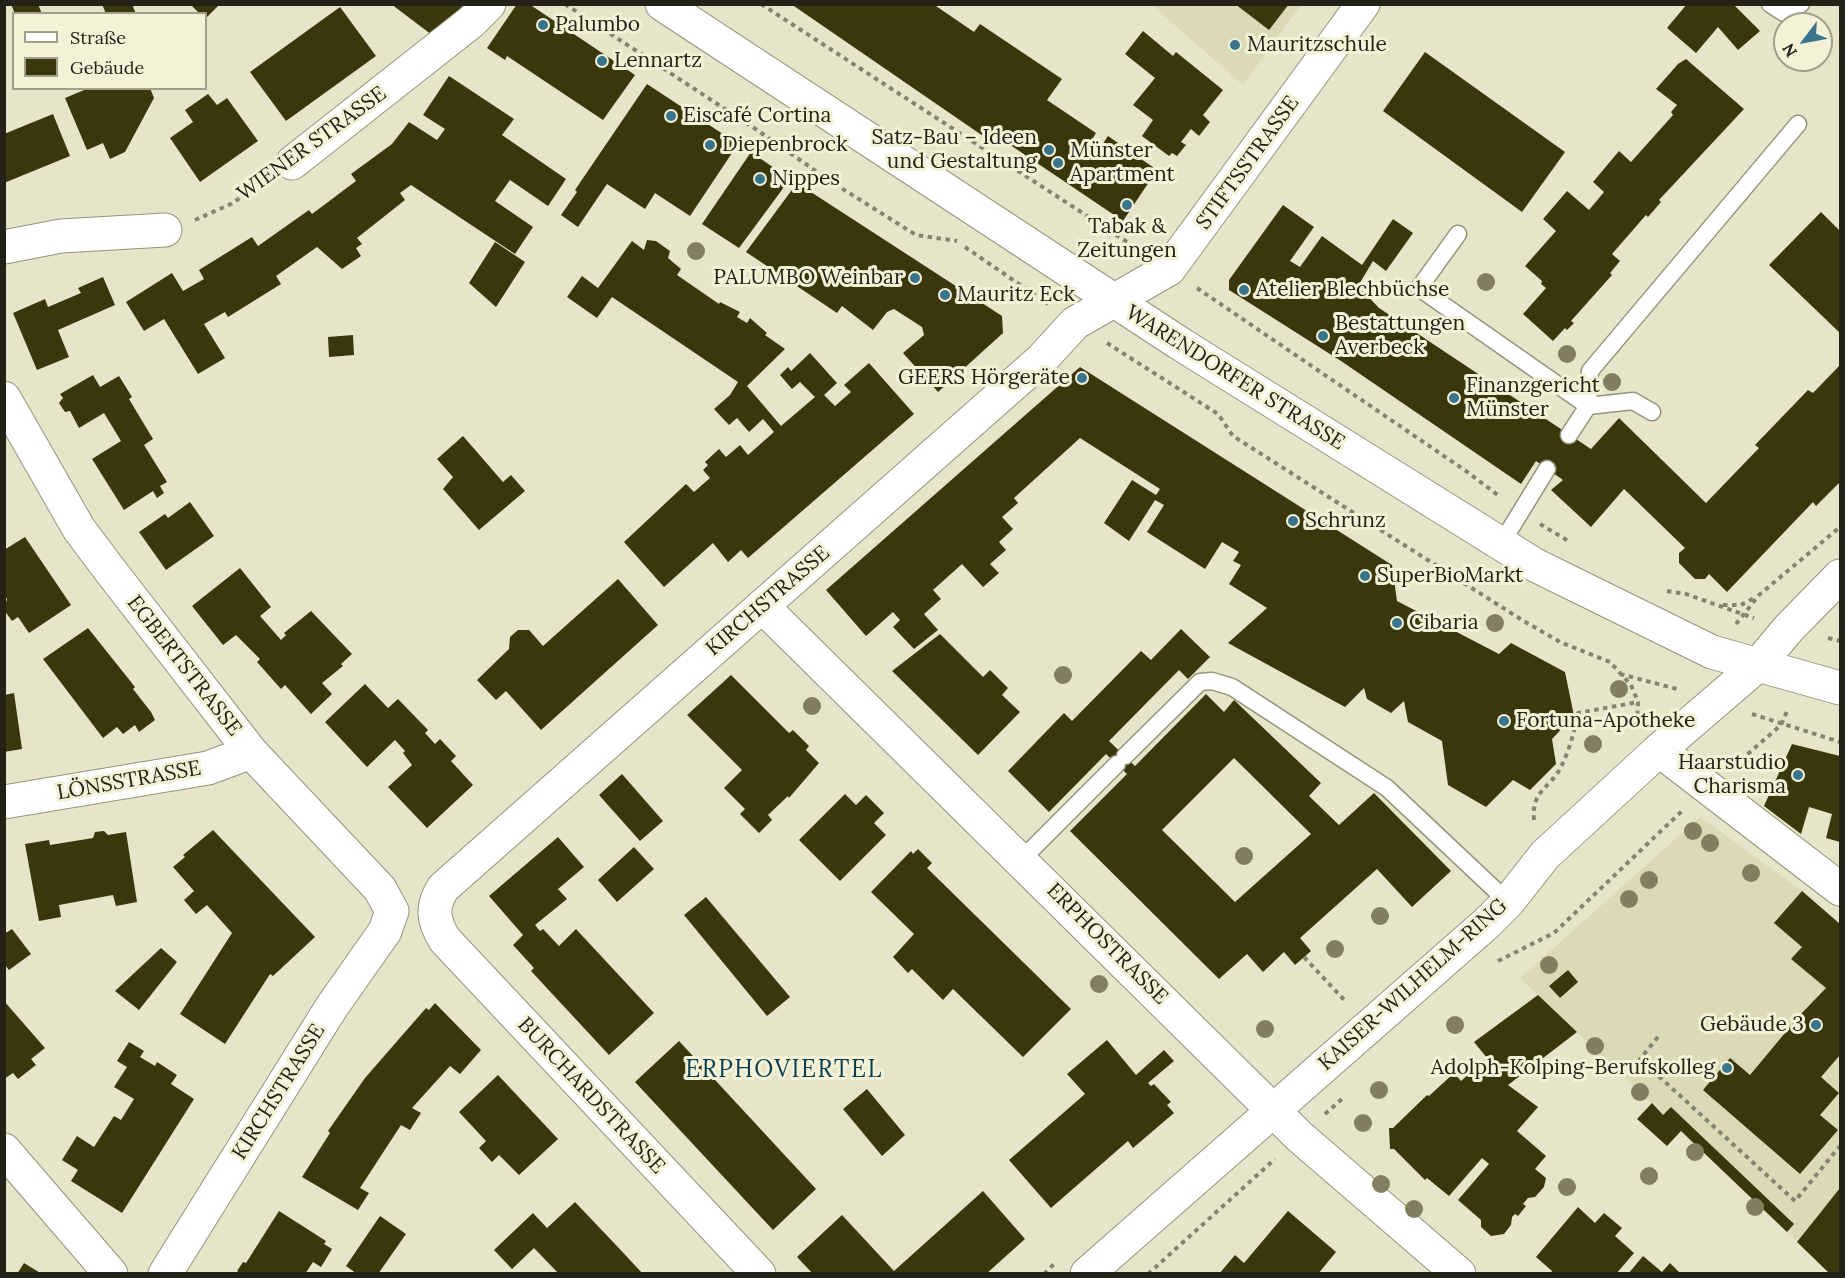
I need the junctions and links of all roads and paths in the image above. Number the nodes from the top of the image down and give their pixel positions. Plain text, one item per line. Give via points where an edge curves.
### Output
1 (489, 4) edge
2 (662, 4) edge
3 (761, 4) edge
4 (1363, 4) edge
5 (1770, 4) edge
6 (1801, 4) edge
7 (1798, 124) dead end
8 (292, 163) joint
9 (165, 230) joint
10 (1458, 234) dead end
11 (4, 247) edge
12 (1169, 269) junction
13 (1114, 301) junction
14 (4, 398) edge
15 (1588, 406) junction
16 (1652, 412) dead end
17 (1569, 435) dead end
18 (1547, 469) dead end
19 (1520, 512) junction
20 (1840, 527) edge
21 (1501, 544) junction
22 (1578, 546) dead end
23 (1840, 576) edge
24 (1657, 590) dead end
25 (1759, 595) junction
26 (1713, 604) junction
27 (762, 606) junction
28 (1758, 665) junction
29 (1840, 688) edge
30 (1681, 690) dead end
31 (1638, 702) junction
32 (1648, 740) junction
33 (1840, 742) edge
34 (251, 752) junction
35 (1708, 788) junction
36 (4, 802) edge
37 (1535, 825) dead end
38 (1021, 860) junction
39 (1840, 889) edge
40 (1508, 902) junction
41 (392, 911) joint
42 (433, 911) joint
43 (1304, 957) dead end
44 (1489, 965) dead end
45 (1347, 1003) dead end
46 (1658, 1037) dead end
47 (1343, 1098) dead end
48 (1273, 1110) junction
49 (1300, 1137) junction
50 (1840, 1146) edge
51 (4, 1150) edge
52 (111, 1274) edge
53 (165, 1274) edge
54 (759, 1274) edge
55 (1087, 1274) edge
56 (1149, 1274) edge
57 (1459, 1274) edge

1 - 8 street, WIENER STRASSE via 463,29
2 - 13 street, WARENDORFER STRASSE
3 - 12 path
4 - 12 street, STIFTSSTRASSE
5 - 6 lane via 1784,13
7 - 15 lane via 1590,371
8 - 9 path, WIENER STRASSE via 231,204
9 - 11 street via 60,236
10 - 15 lane via 1419,288
12 - 13 street, STIFTSSTRASSE
12 - 19 path
13 - 21 street, WARENDORFER STRASSE
13 - 27 street, KIRCHSTRASSE via 1075,323 1042,359
14 - 34 street, EGBERTSTRASSE via 79,529
15 - 16 lane via 1633,401
15 - 17 lane
18 - 19 lane
19 - 21 lane
19 - 22 path
20 - 25 path
21 - 28 street, WARENDORFER STRASSE via 1535,565 1712,652
23 - 28 street, KAISER-WILHELM-RING
24 - 26 path via 1680,592
25 - 26 path via 1741,605
25 - 26 path via 1743,614
27 - 38 street, ERPHOSTRASSE
27 - 42 street, KIRCHSTRASSE via 443,888
28 - 29 street, WARENDORFER STRASSE
28 - 32 street, KAISER-WILHELM-RING
30 - 31 path via 1620,674 1631,685
31 - 32 path
31 - 37 path via 1576,713 1560,769 1537,794 1533,806
32 - 35 street
32 - 40 street, KAISER-WILHELM-RING
33 - 35 path via 1781,725
34 - 36 street, LÖNSSTRASSE via 208,768
34 - 41 street, EGBERTSTRASSE via 380,889
35 - 39 street
35 - 44 path via 1554,933
38 - 40 lane via 1200,682 1212,681 1232,687 1387,788
38 - 48 street, ERPHOSTRASSE
40 - 48 street, KAISER-WILHELM-RING
41 - 53 street, KIRCHSTRASSE via 385,932 331,1008
42 - 54 street, BURCHARDSTRASSE via 445,940
43 - 45 path
46 - 50 path via 1640,1059 1795,1201
47 - 49 path
48 - 49 street, ERPHOSTRASSE
48 - 55 street, KAISER-WILHELM-RING
49 - 56 path
49 - 57 street, ERPHOSTRASSE
51 - 52 street

